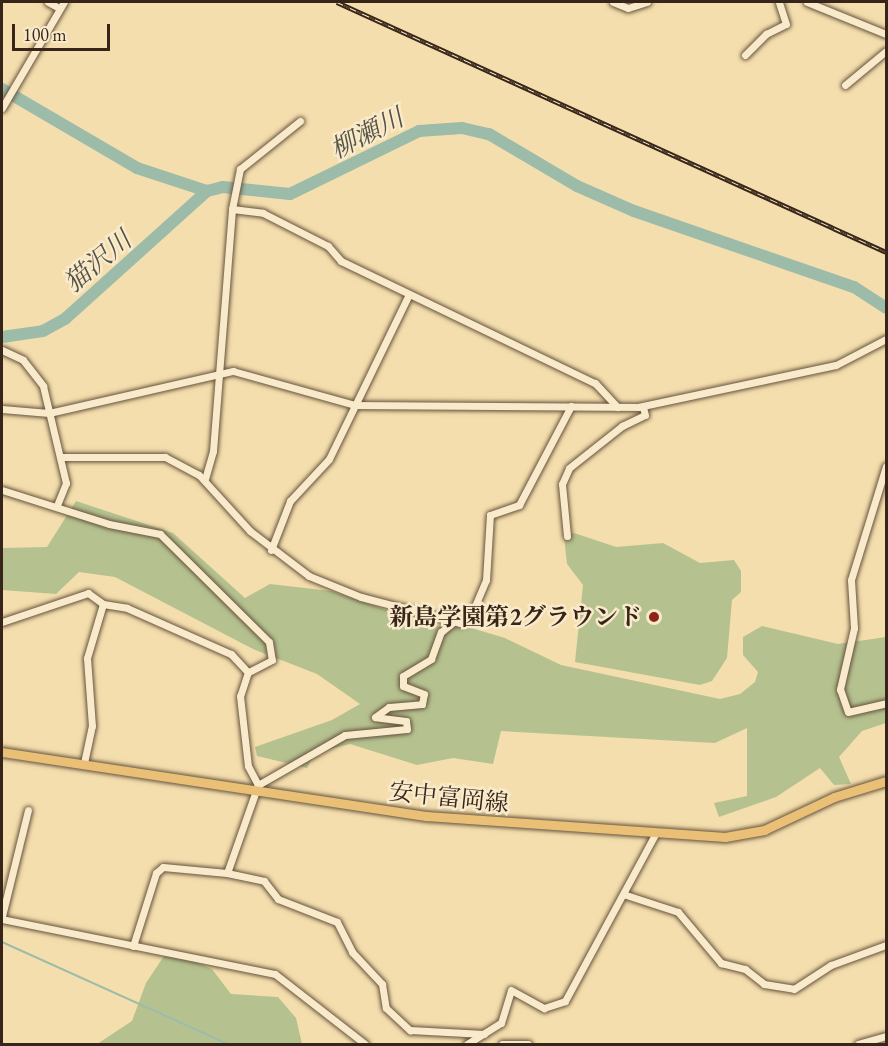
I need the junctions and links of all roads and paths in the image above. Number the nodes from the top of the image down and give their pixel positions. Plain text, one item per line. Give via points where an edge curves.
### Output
1 (48, 2) edge
2 (613, 2) edge
3 (647, 2) edge
4 (778, 2) edge
5 (807, 2) edge
6 (831, 2) edge
7 (62, 5) edge
8 (827, 10) junction
9 (886, 34) edge
10 (886, 51) edge
11 (745, 55) dead end
12 (845, 85) dead end
13 (3, 106) edge
14 (300, 121) dead end
15 (233, 206) junction
16 (409, 294) junction
17 (886, 339) edge
18 (2, 350) edge
19 (218, 374) junction
20 (355, 405) junction
21 (571, 406) junction
22 (617, 407) junction
23 (643, 407) junction
24 (2, 409) edge
25 (49, 413) junction
26 (60, 457) junction
27 (886, 466) edge
28 (205, 479) junction
29 (2, 490) edge
30 (57, 505) junction
31 (567, 536) dead end
32 (271, 550) junction
33 (103, 604) junction
34 (2, 622) edge
35 (452, 623) junction
36 (248, 672) junction
37 (886, 703) edge
38 (2, 752) edge
39 (84, 763) junction
40 (886, 781) edge
41 (255, 788) junction
42 (28, 810) dead end
43 (656, 833) junction
44 (227, 873) junction
45 (623, 894) junction
46 (2, 917) edge
47 (886, 945) edge
48 (133, 946) junction
49 (484, 1034) junction
50 (886, 1036) edge
51 (365, 1044) edge
52 (467, 1044) edge
53 (502, 1044) edge
54 (528, 1044) edge
55 (858, 1044) edge

1 - 7 street
2 - 3 street via 628,8
4 - 11 street via 786,24 766,34
5 - 8 street
6 - 8 street
7 - 13 street
8 - 9 street
10 - 12 street
14 - 15 street via 244,163
15 - 16 street via 263,213
15 - 19 street
16 - 20 street
16 - 22 street via 587,379
17 - 23 street via 836,365
18 - 25 street via 34,371
19 - 20 street via 242,373
19 - 25 street
19 - 28 street via 213,451
20 - 21 street
20 - 32 street via 329,459 296,490
21 - 22 street
21 - 35 street via 519,505 490,515 486,580 469,620
22 - 23 street
23 - 31 street via 645,415 622,426 569,468 562,484
24 - 25 street
25 - 26 street
26 - 28 street via 152,453
26 - 30 street via 66,483
27 - 37 street via 851,580 854,628 840,689 848,712
28 - 32 street
29 - 30 street
30 - 36 street via 109,524 160,534 268,642 272,660
32 - 35 street via 331,586
33 - 34 street via 88,593 77,594
33 - 36 street via 127,608 231,654
33 - 39 street via 87,658 92,726
35 - 41 street via 441,632 431,659 403,676 403,686 424,694 422,704 389,707 375,717 406,721 406,729 345,735
36 - 41 street via 240,696 242,738
38 - 39 main road, 安中富岡線
39 - 41 main road, 安中富岡線
40 - 43 main road, 安中富岡線 via 753,834
41 - 43 main road, 安中富岡線 via 426,816
41 - 44 street
42 - 46 street
43 - 45 street
44 - 48 street via 163,867 156,873
44 - 49 street via 264,881 278,899 337,922 352,952 382,984 386,1008 410,1030
45 - 47 street via 678,912 721,963 745,969 764,984 795,989 831,965
45 - 49 street via 565,1001 544,1008 511,990 501,1023
46 - 48 street
48 - 51 street via 275,974
49 - 52 street
50 - 55 street
53 - 54 street

